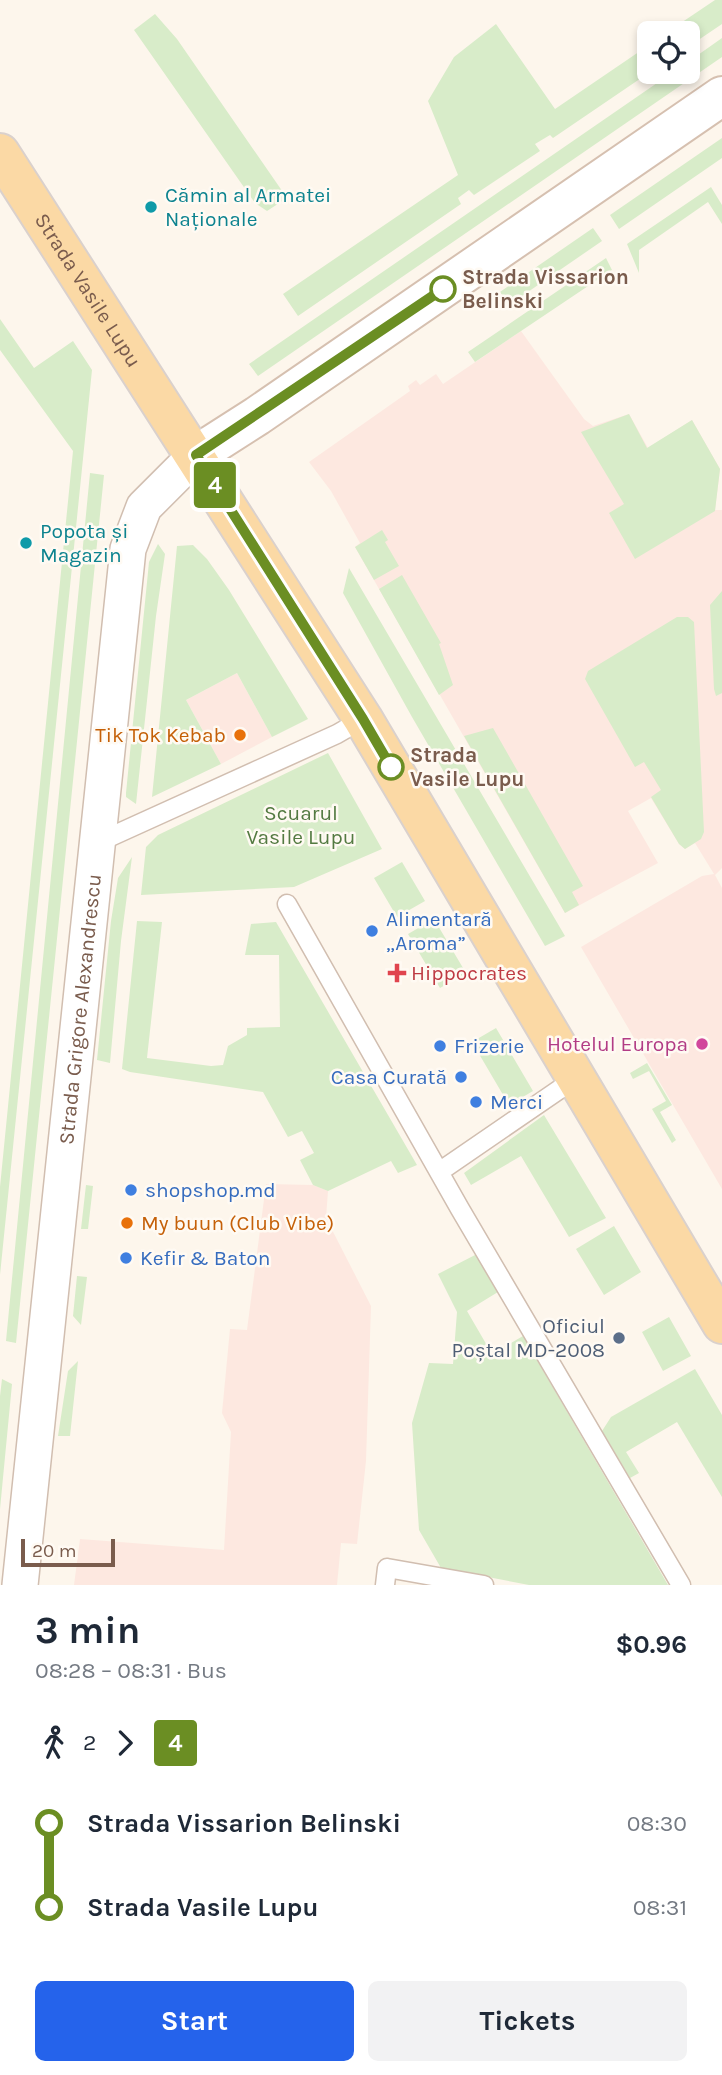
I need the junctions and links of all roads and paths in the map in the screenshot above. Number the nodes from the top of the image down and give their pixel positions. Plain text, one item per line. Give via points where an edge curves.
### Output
1 (722, 96) edge
2 (0, 153) edge
3 (196, 455) junction
4 (363, 719) junction
5 (99, 842) junction
6 (287, 904) dead end
7 (576, 1079) junction
8 (439, 1172) junction
9 (717, 1304) edge
10 (20, 1585) edge
11 (385, 1585) edge
12 (484, 1585) edge
13 (681, 1585) edge

1 - 3 main road
2 - 3 main road, Strada Vasile Lupu
3 - 4 main road, Strada Vasile Lupu
3 - 5 street, Strada Grigore Alexandrescu via 144,507 128,549
4 - 5 lane
4 - 7 main road, Strada Vasile Lupu
5 - 10 street, Strada Grigore Alexandrescu
6 - 8 lane
7 - 8 lane
7 - 9 main road, Strada Vasile Lupu
8 - 13 lane
11 - 12 lane via 387,1568

